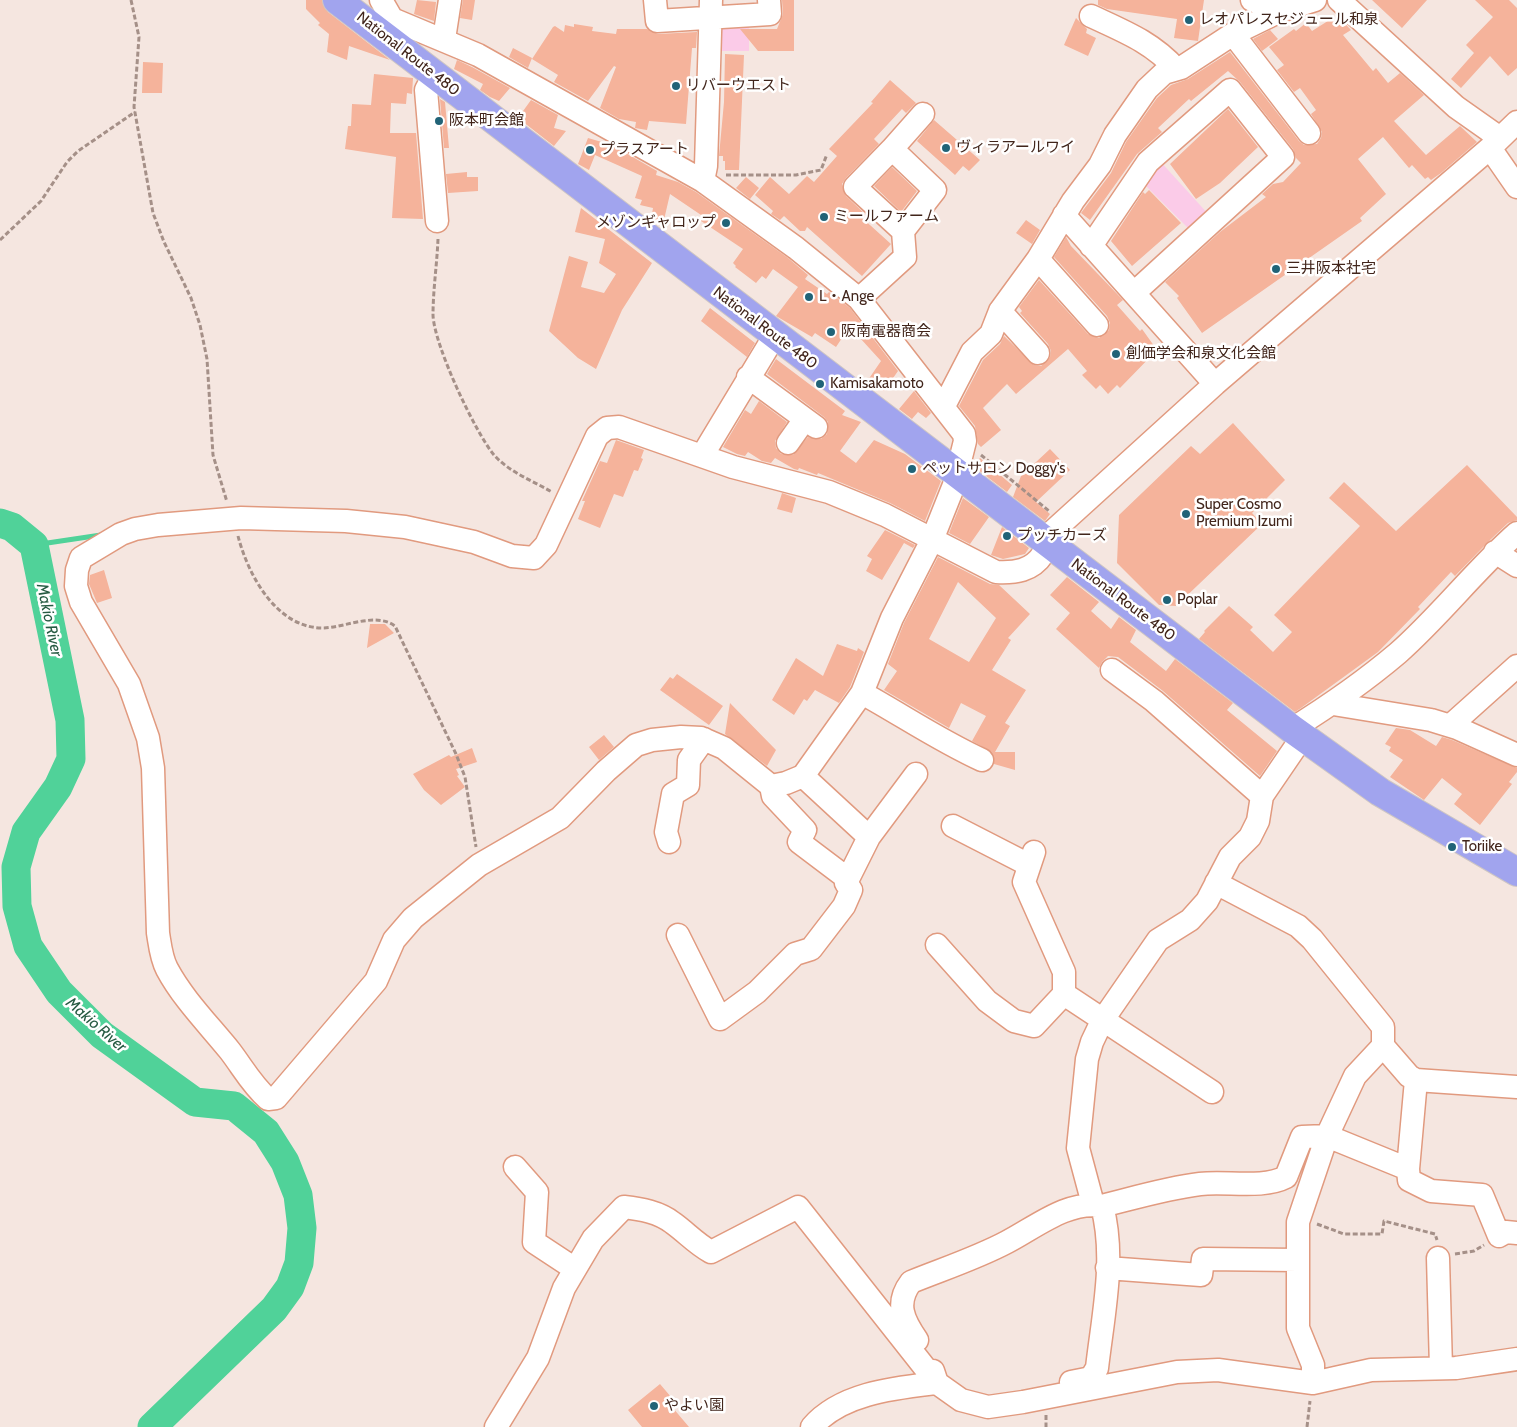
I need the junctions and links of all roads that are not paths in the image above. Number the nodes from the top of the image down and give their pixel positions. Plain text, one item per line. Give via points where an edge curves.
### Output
1 (337, 0) edge
2 (450, 0) edge
3 (655, 0) edge
4 (769, 0) edge
5 (1252, 0) edge
6 (1315, 0) edge
7 (1339, 0) edge
8 (712, 9) edge
9 (1280, 10) junction
10 (1104, 16) dead end
11 (385, 18) edge
12 (1233, 34) junction
13 (444, 39) junction
14 (1176, 69) junction
15 (434, 74) junction
16 (923, 114) dead end
17 (1517, 122) edge
18 (1310, 133) dead end
19 (1495, 143) junction
20 (892, 149) junction
21 (703, 181) junction
22 (1517, 187) edge
23 (1064, 215) junction
24 (437, 221) road end
25 (903, 231) junction
26 (1091, 246) junction
27 (1038, 260) junction
28 (1134, 293) junction
29 (859, 299) junction
30 (1000, 311) junction
31 (1097, 324) dead end
32 (775, 335) junction
33 (1038, 353) dead end
34 (748, 377) junction
35 (1215, 384) junction
36 (944, 406) junction
37 (788, 443) dead end
38 (702, 456) junction
39 (957, 473) junction
40 (1055, 532) junction
41 (1517, 533) edge
42 (932, 540) junction
43 (1495, 552) junction
44 (1517, 566) edge
45 (1517, 666) edge
46 (1112, 670) dead end
47 (862, 692) junction
48 (1333, 704) junction
49 (1450, 726) junction
50 (1297, 733) junction
51 (704, 739) junction
52 (1517, 755) edge
53 (982, 760) dead end
54 (916, 774) dead end
55 (803, 776) junction
56 (771, 786) junction
57 (1262, 796) junction
58 (954, 826) dead end
59 (869, 837) junction
60 (669, 842) dead end
61 (1517, 872) edge
62 (848, 879) junction
63 (1216, 884) junction
64 (678, 935) dead end
65 (937, 945) dead end
66 (1064, 994) junction
67 (1102, 1021) junction
68 (1383, 1046) junction
69 (1416, 1080) junction
70 (1517, 1086) edge
71 (1212, 1092) dead end
72 (1327, 1136) junction
73 (515, 1167) dead end
74 (1408, 1169) junction
75 (1281, 1180) junction
76 (1309, 1193) junction
77 (1097, 1205) junction
78 (1508, 1234) edge
79 (1438, 1258) road end
80 (1297, 1260) junction
81 (1108, 1268) junction
82 (576, 1269) junction
83 (1517, 1359) edge
84 (1441, 1368) junction
85 (937, 1383) junction
86 (1313, 1383) junction
87 (1045, 1396) junction
88 (496, 1427) edge
89 (812, 1427) edge

1 - 11 highway, National Route 480
2 - 13 street
3 - 8 street via 656,20
4 - 8 street via 770,14
5 - 9 street
6 - 9 street
7 - 19 street
8 - 21 street
9 - 12 street
10 - 14 street via 1163,55
11 - 13 street
11 - 15 highway, National Route 480
12 - 14 street
12 - 18 street
13 - 21 street
14 - 23 street via 1164,73 1147,89
15 - 24 street via 426,90
15 - 32 highway, National Route 480
16 - 20 street
17 - 19 street
19 - 22 street
19 - 35 street
20 - 25 street via 935,190
20 - 25 street via 855,187
21 - 29 street via 796,248
23 - 26 street
23 - 27 street
25 - 29 street via 906,257
26 - 28 street
26 - 28 street via 1148,162 1230,90 1283,157
27 - 30 street
27 - 31 street
28 - 35 street
29 - 36 street
30 - 33 street
30 - 36 street via 991,334 972,352
32 - 34 street
32 - 39 highway, National Route 480
34 - 37 street via 811,423
34 - 38 street
35 - 40 street
36 - 39 street via 964,434
38 - 42 street via 829,492 885,515
38 - 51 street via 619,427 607,428 596,436 546,545 534,558 512,556 474,542 404,526 233,518 158,525 122,534 82,558 76,586 81,602 130,684 148,738 153,768 161,953 181,990 256,1089 268,1099 276,1098 376,981 394,940 413,918 479,865 560,818 636,745 681,737
39 - 40 highway, National Route 480
39 - 42 street
40 - 42 street via 1044,553 1029,568 1012,572 996,572
40 - 50 highway, National Route 480
41 - 43 street
42 - 47 street via 892,618
43 - 44 street
43 - 48 street via 1399,652
45 - 49 street
46 - 57 street via 1154,701
47 - 53 street via 949,745
47 - 55 street
48 - 49 street
48 - 50 street
49 - 52 street
50 - 57 street
50 - 61 highway, National Route 480 via 1380,792
51 - 56 street via 724,748
51 - 60 street via 689,760 688,785 674,794 666,832
54 - 59 street
55 - 56 street
55 - 59 street
56 - 62 street via 773,796 805,830 799,842
57 - 63 street via 1258,821 1250,837 1230,857
58 - 66 street via 1032,859 1024,882 1064,972
59 - 62 street
62 - 64 street via 846,883 851,890 844,906 811,949 795,954 757,992 720,1019
63 - 67 street via 1207,901 1190,920 1158,940
63 - 68 street via 1305,932 1383,1027
65 - 66 street via 987,1001 1014,1021 1034,1026
66 - 67 street
67 - 71 street
67 - 77 street via 1087,1060 1078,1148
68 - 69 street
68 - 72 street via 1355,1076
69 - 70 street
69 - 74 street
72 - 74 street
72 - 75 street via 1302,1137 1286,1177
72 - 76 street
73 - 82 street via 537,1192 534,1242
74 - 78 street via 1409,1180 1431,1191 1482,1195
75 - 76 street
75 - 77 street via 1258,1184 1199,1184
76 - 80 street via 1298,1222
77 - 81 street via 1108,1227
77 - 85 street via 1060,1213 1006,1243 911,1282 902,1294 903,1314 926,1354
79 - 84 street
80 - 81 street via 1203,1259 1201,1275
80 - 86 street via 1298,1328 1313,1365
81 - 87 street via 1097,1368 1091,1378 1055,1385
82 - 85 street via 593,1240 624,1207 645,1209 673,1222 695,1244 711,1252 798,1208
82 - 88 street via 564,1288 538,1358
83 - 84 street
84 - 86 street via 1371,1370
85 - 87 street via 961,1400 988,1407
85 - 89 street via 886,1390 843,1404 823,1414
86 - 87 street via 1218,1370 1177,1372

